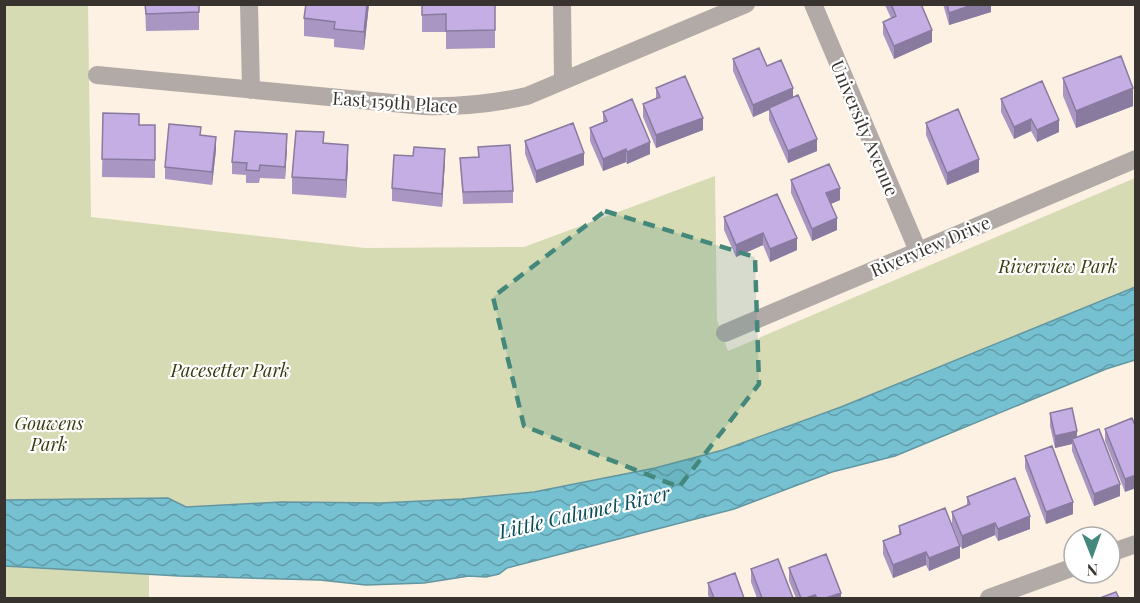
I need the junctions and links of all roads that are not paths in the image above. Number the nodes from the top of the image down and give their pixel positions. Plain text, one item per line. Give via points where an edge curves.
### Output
1 (249, 4) edge
2 (562, 4) edge
3 (746, 4) edge
4 (813, 4) edge
5 (97, 75) dead end
6 (563, 80) junction
7 (251, 90) junction
8 (1136, 159) edge
9 (918, 251) junction
10 (725, 333) dead end
11 (1062, 572) edge
12 (995, 597) edge

1 - 7 street
2 - 6 street
3 - 6 street, East 159th Place
4 - 9 street, University Avenue
5 - 7 street, East 159th Place
6 - 7 street, East 159th Place via 526,96 460,107
8 - 9 street, Riverview Drive
9 - 10 street, Riverview Drive
11 - 12 street

